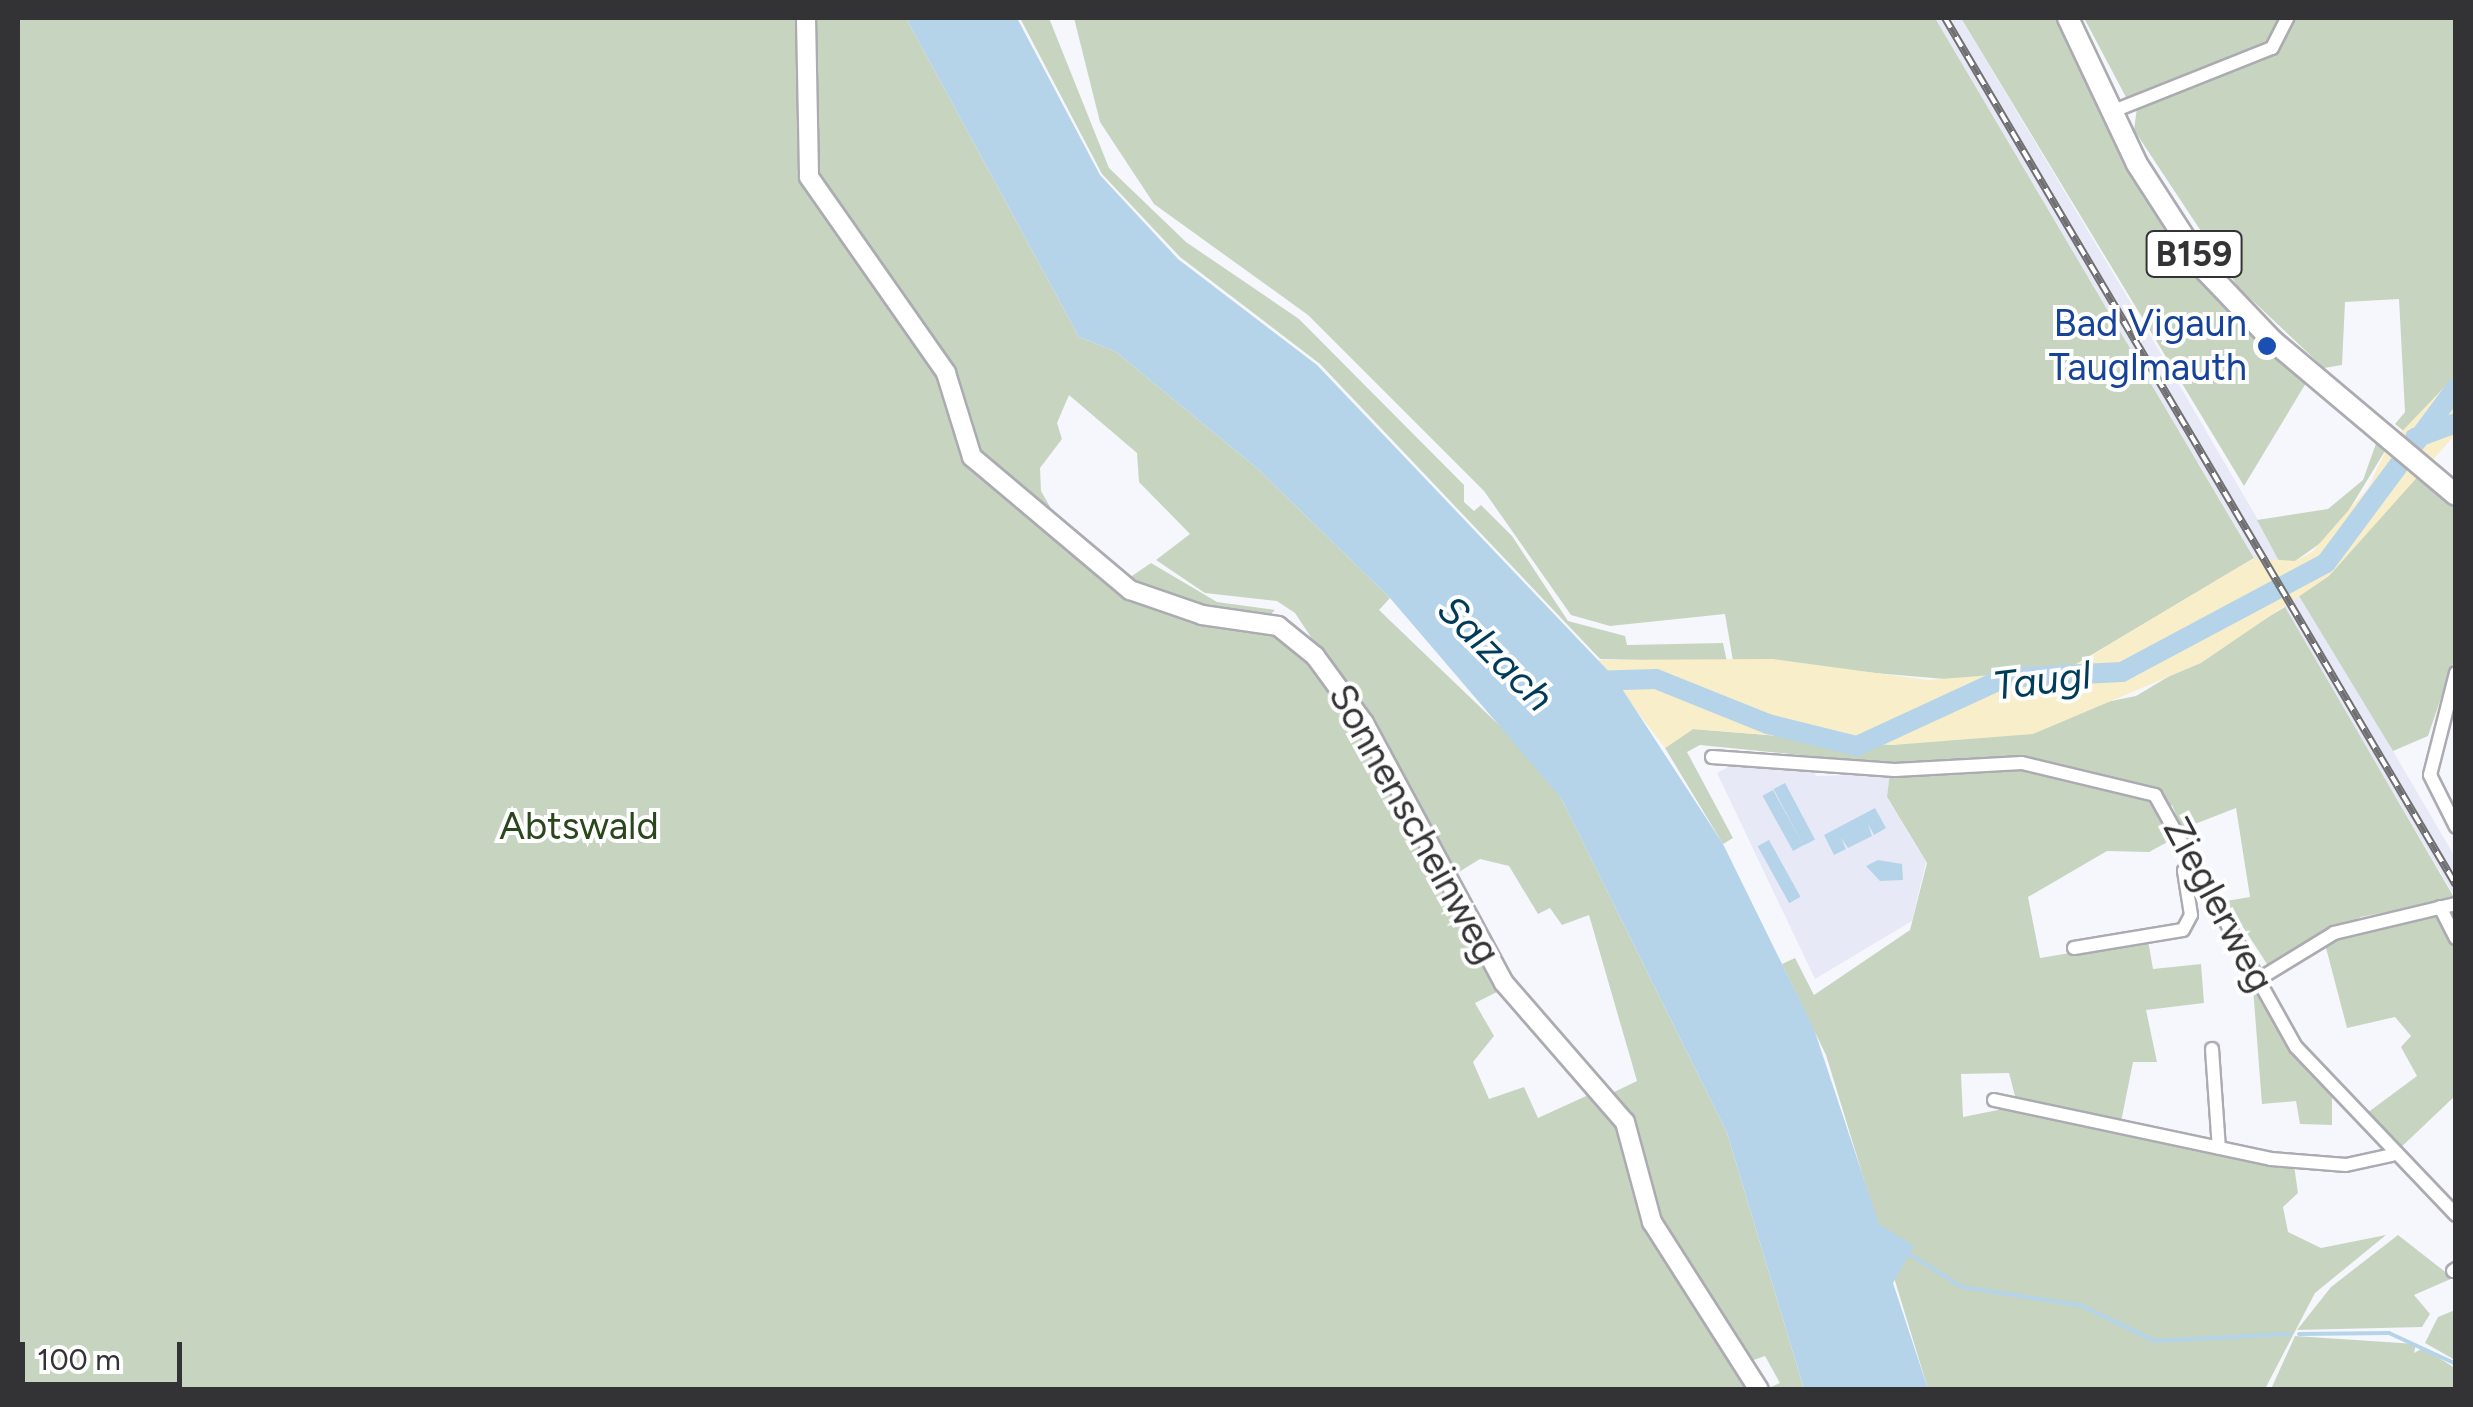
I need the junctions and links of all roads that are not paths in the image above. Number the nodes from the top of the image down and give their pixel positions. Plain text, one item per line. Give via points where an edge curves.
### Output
1 (806, 18) edge
2 (2068, 18) edge
3 (2287, 18) edge
4 (2111, 112) junction
5 (2456, 495) edge
6 (2456, 673) edge
7 (1712, 757) dead end
8 (2456, 827) edge
9 (2196, 864) junction
10 (2456, 904) edge
11 (2440, 906) junction
12 (2456, 938) edge
13 (2074, 948) dead end
14 (2259, 979) junction
15 (2212, 1050) dead end
16 (1994, 1100) dead end
17 (2220, 1148) junction
18 (2392, 1155) junction
19 (2456, 1216) edge
20 (1759, 1390) edge

1 - 20 street, Sonnenscheinweg via 809,177 946,373 972,456 1130,590 1191,612 1278,626 1315,656 1364,722 1503,980 1625,1122 1652,1222
2 - 4 main road, B159
3 - 4 street via 2272,48
4 - 5 main road, B159 via 2164,210 2238,308
6 - 8 street via 2430,775
7 - 9 street, Zieglerweg via 1895,770 2022,763 2098,777 2166,806
9 - 13 street via 2184,871 2191,915 2183,930
9 - 14 street, Zieglerweg
10 - 11 street
11 - 12 street
11 - 14 street via 2334,933
14 - 18 street, Zieglerweg via 2304,1057
15 - 17 street
16 - 17 street
17 - 18 street via 2310,1164
18 - 19 street, Zieglerweg

